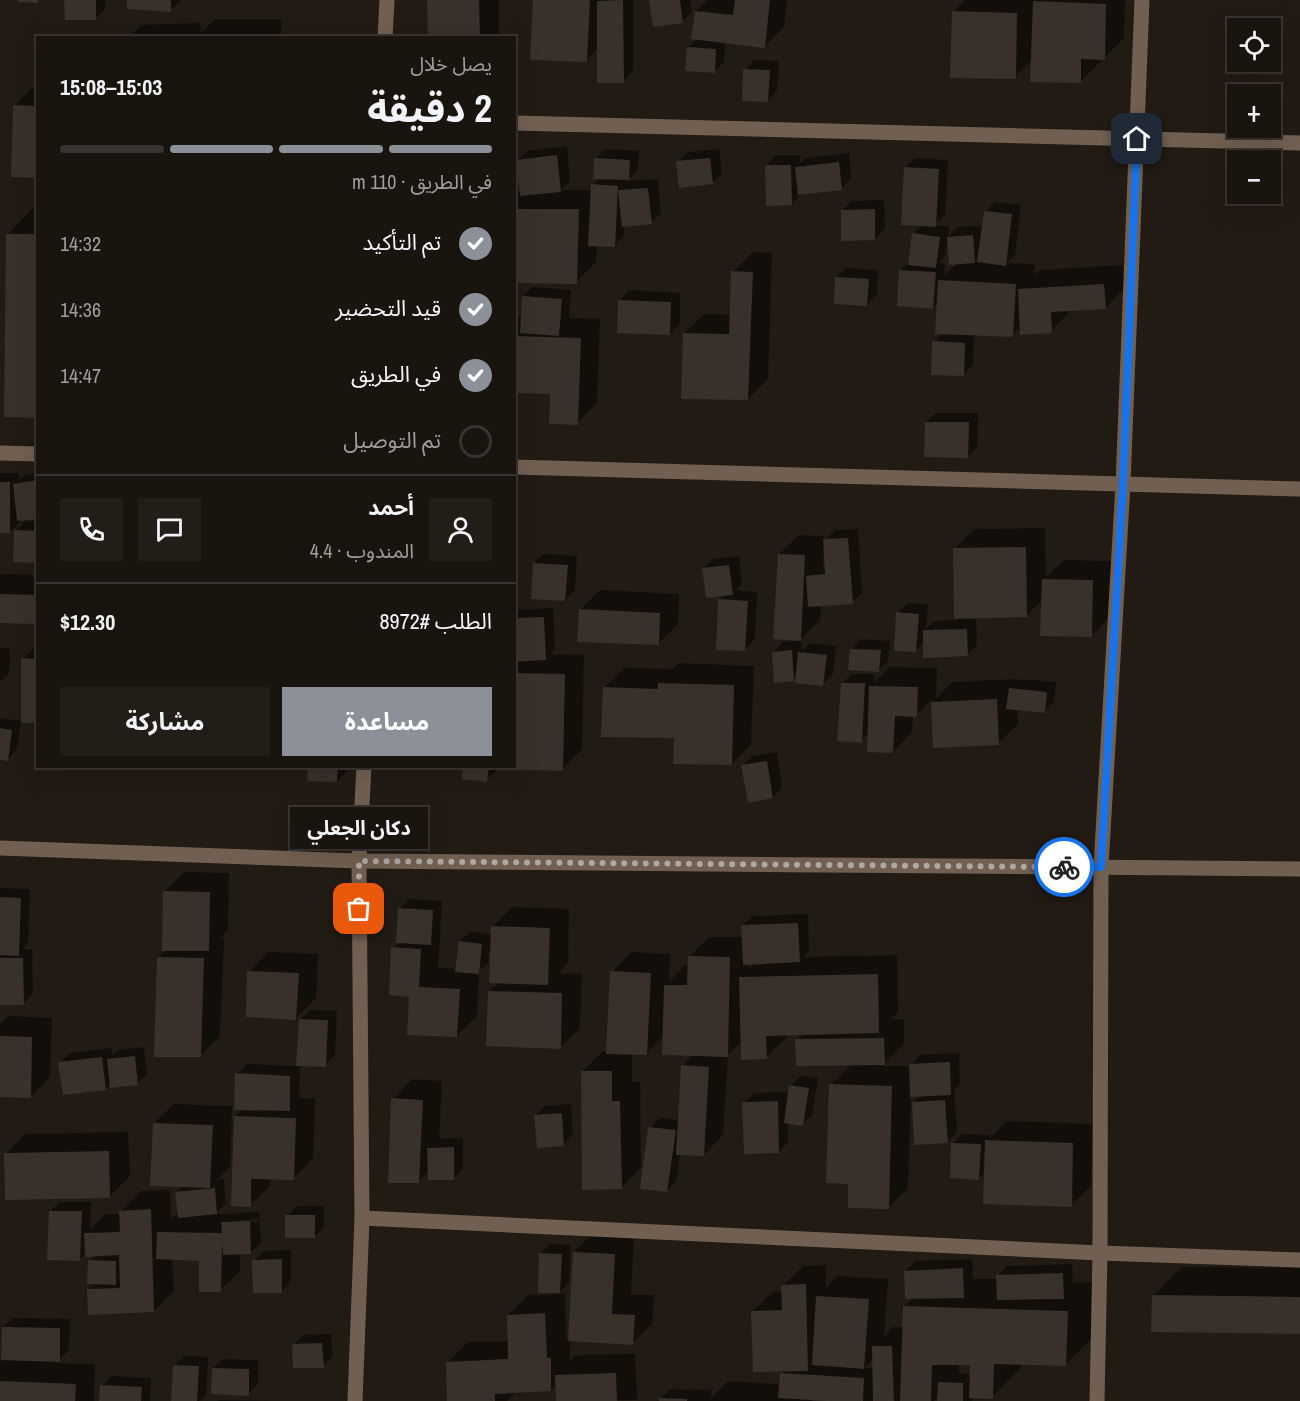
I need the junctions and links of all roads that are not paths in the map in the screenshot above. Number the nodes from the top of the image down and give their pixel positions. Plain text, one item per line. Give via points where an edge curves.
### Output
1 (387, 0) edge
2 (1142, 0) edge
3 (386, 36) edge
4 (516, 123) edge
5 (1137, 139) junction
6 (1300, 142) edge
7 (0, 453) edge
8 (36, 454) edge
9 (516, 467) edge
10 (1123, 484) junction
11 (1300, 489) edge
12 (364, 768) edge
13 (0, 848) edge
14 (359, 861) junction
15 (1101, 867) junction
16 (1300, 869) edge
17 (362, 1218) junction
18 (1100, 1253) junction
19 (1300, 1260) edge
20 (355, 1401) edge
21 (1097, 1401) edge

1 - 3 street
2 - 5 street
4 - 5 street
5 - 6 street
5 - 10 street
7 - 8 street
9 - 10 street
10 - 11 street
10 - 15 street
12 - 14 street
13 - 14 street
14 - 15 street
14 - 17 street
15 - 16 street
15 - 18 street
17 - 18 street
17 - 20 street
18 - 19 street
18 - 21 street

